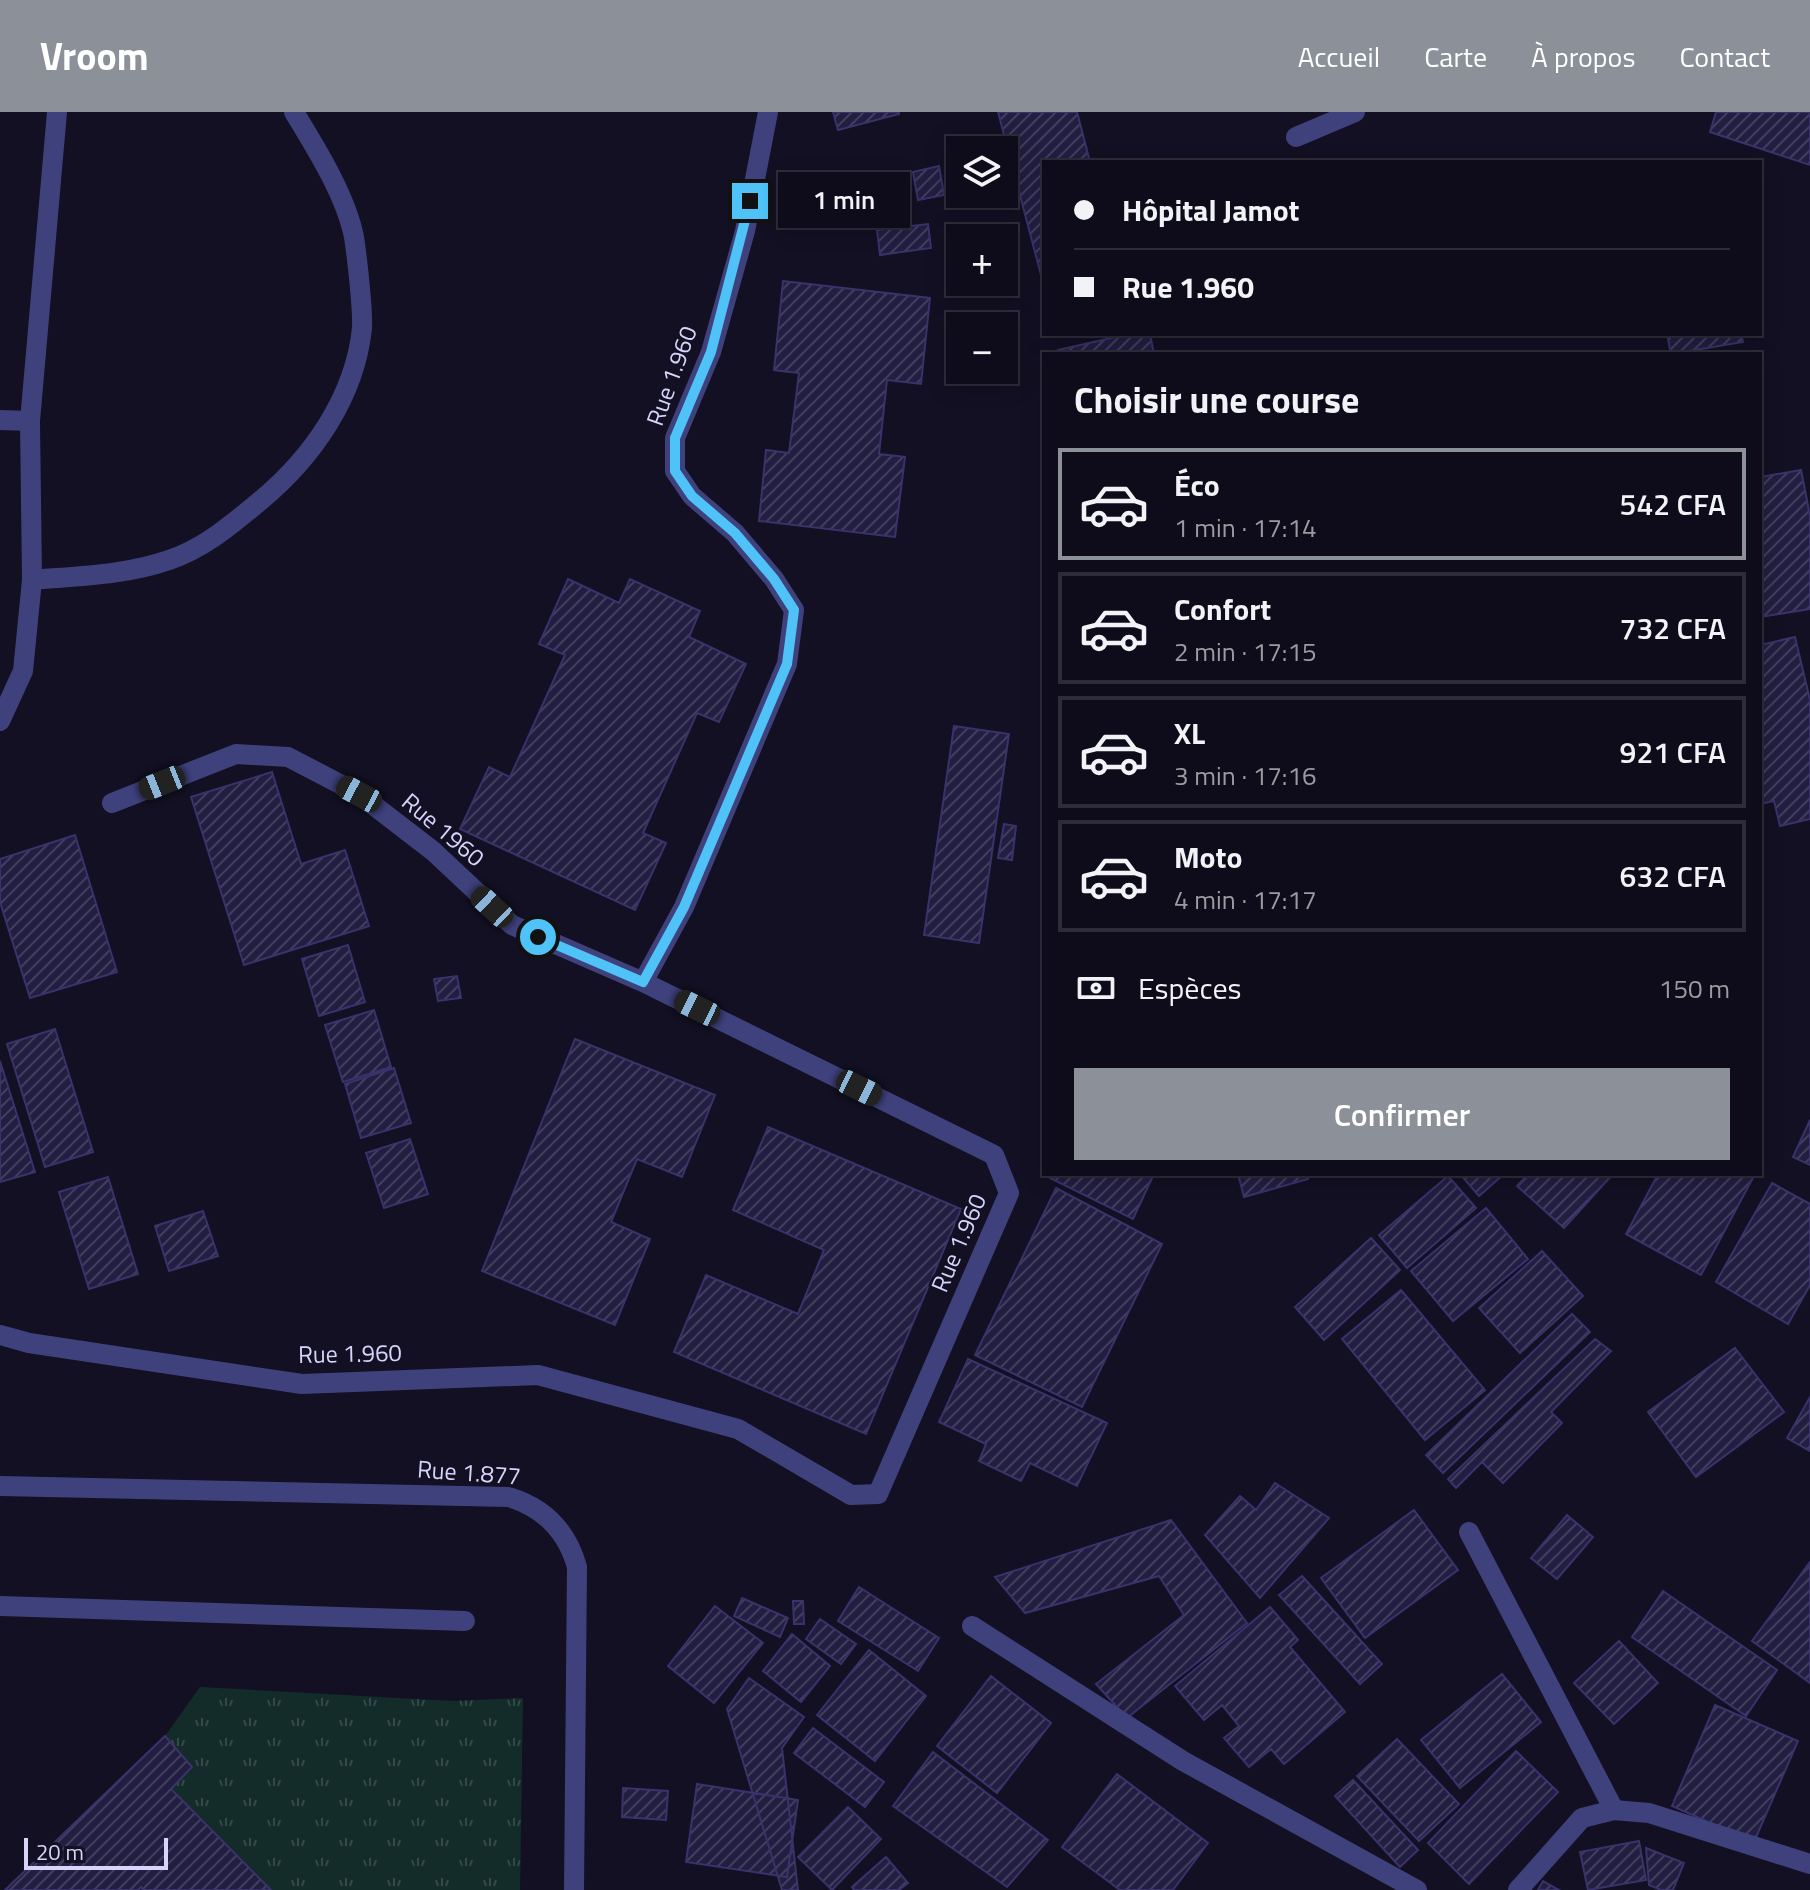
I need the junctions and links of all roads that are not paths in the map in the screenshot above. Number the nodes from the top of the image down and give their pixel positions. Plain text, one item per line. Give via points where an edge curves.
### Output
1 (57, 112) edge
2 (294, 112) edge
3 (768, 112) edge
4 (1355, 112) edge
5 (1296, 137) dead end
6 (0, 420) edge
7 (30, 421) junction
8 (32, 580) junction
9 (0, 721) edge
10 (112, 803) dead end
11 (643, 982) junction
12 (0, 1335) edge
13 (0, 1486) edge
14 (1469, 1532) dead end
15 (0, 1606) edge
16 (465, 1621) dead end
17 (972, 1626) dead end
18 (1614, 1810) junction
19 (1810, 1864) edge
20 (574, 1890) edge
21 (1417, 1890) edge
22 (1518, 1890) edge

1 - 7 street
2 - 8 street via 328,167 354,235 362,326 350,380 335,414 285,480 215,538 133,571
3 - 11 street, Rue 1.960 via 745,231 711,352 675,438 675,471 692,496 735,533 794,610 787,664 684,907
4 - 5 street
6 - 7 street
7 - 8 street
8 - 9 street via 23,671
10 - 11 street, Rue 1960 via 236,754 288,757 359,794 433,851 512,925
11 - 12 street, Rue 1.960 via 994,1155 1009,1193 878,1494 851,1495 738,1429 538,1375 302,1384
13 - 20 street, Rue 1.877 via 509,1497 530,1503 571,1547 577,1567
14 - 18 street
15 - 16 street
17 - 21 street via 1183,1761
18 - 19 street via 1649,1813
18 - 22 street via 1582,1818

